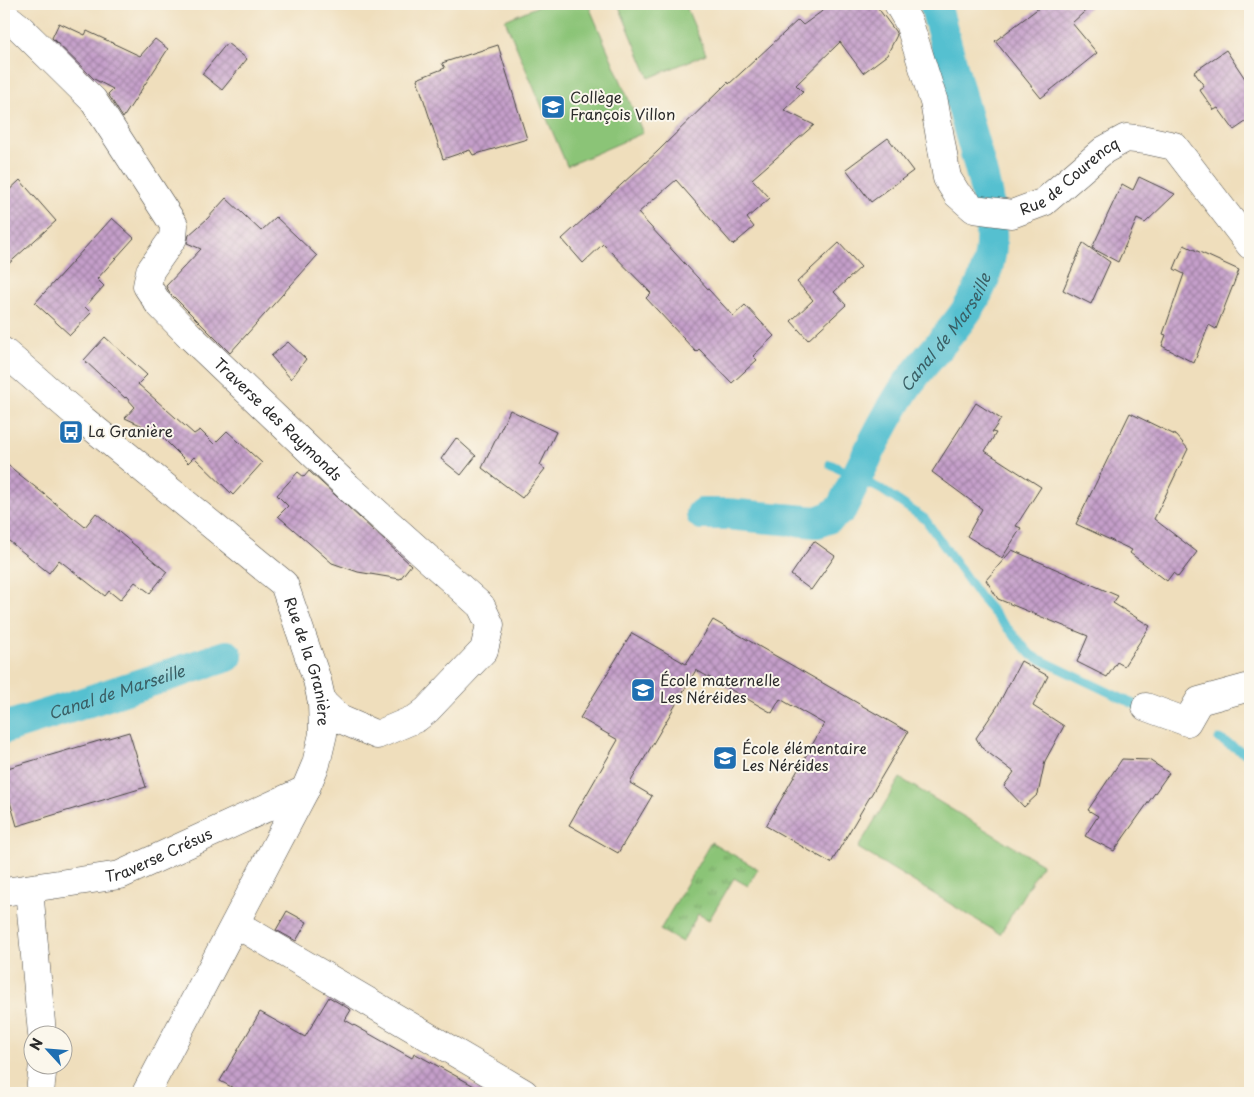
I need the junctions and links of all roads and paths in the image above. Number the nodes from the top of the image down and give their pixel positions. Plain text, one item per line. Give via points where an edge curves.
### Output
1 (898, 4) edge
2 (4, 15) edge
3 (1250, 245) edge
4 (4, 352) edge
5 (1250, 687) edge
6 (322, 702) junction
7 (1146, 707) dead end
8 (305, 790) junction
9 (16, 891) edge
10 (236, 924) junction
11 (40, 1024) edge
12 (42, 1074) edge
13 (40, 1093) edge
14 (146, 1093) edge
15 (524, 1093) edge

1 - 3 street, Rue de Courencq via 910,23 934,102 946,178 957,194 974,209 1012,214 1044,202 1104,150 1126,138 1146,140 1174,146
2 - 6 street, Traverse des Raymonds via 93,100 174,224 173,238 150,271 147,286 158,303 348,487 481,606 490,626 486,647 417,718 377,735 340,719
4 - 6 street, Rue de la Granière via 284,584
5 - 7 street via 1199,701 1187,722
6 - 8 street, Rue de la Granière via 323,734 316,764
8 - 9 street, Traverse Crésus via 120,875
8 - 10 street, Rue de la Granière
9 - 11 street
10 - 14 street, Rue de la Granière
10 - 15 street
12 - 13 street

